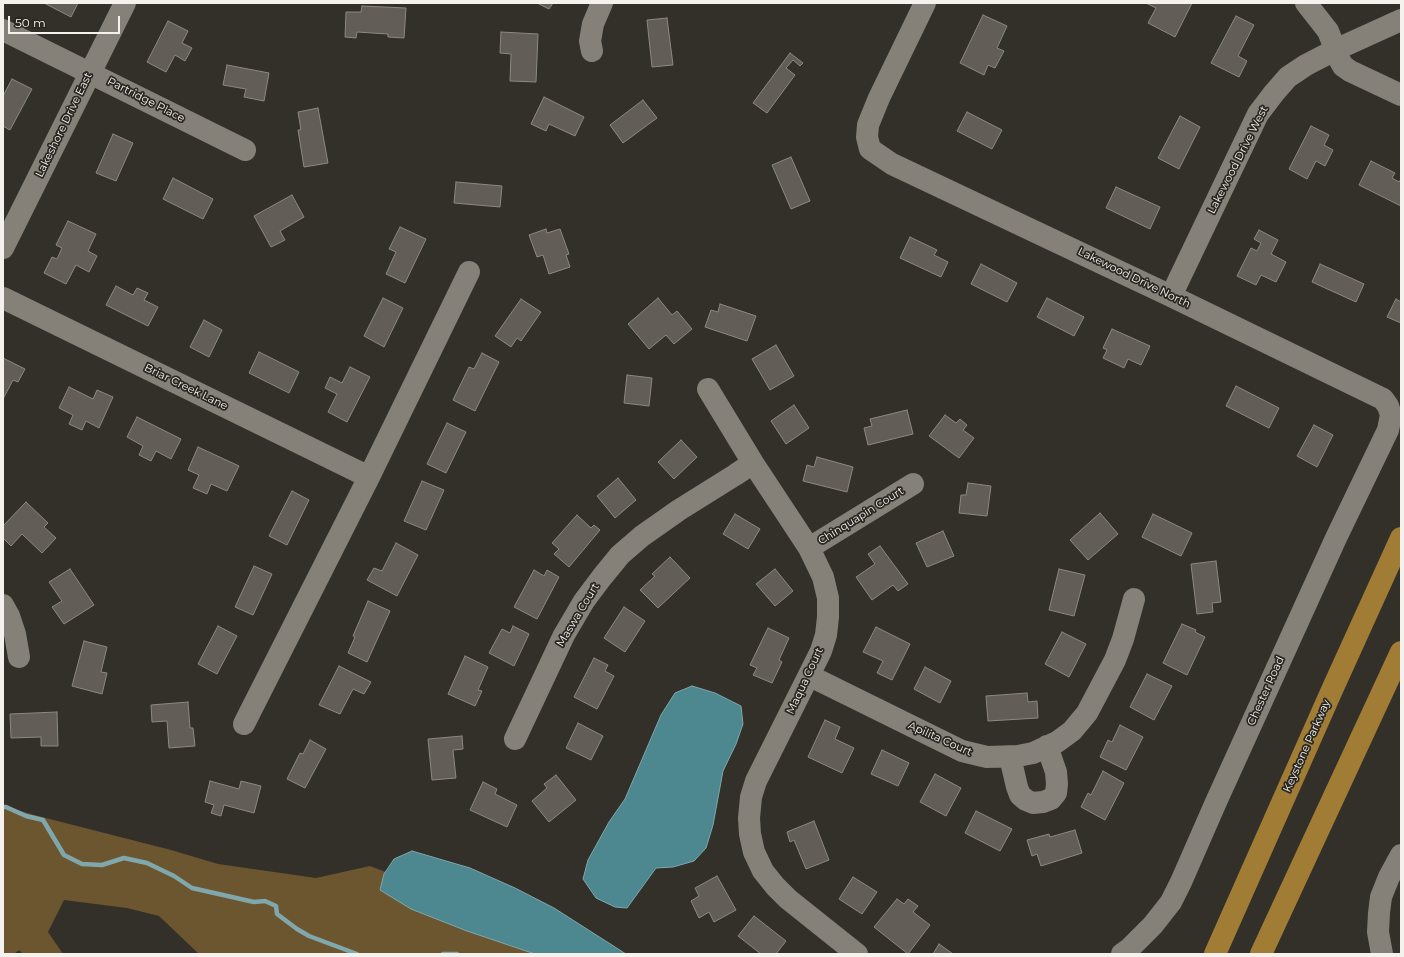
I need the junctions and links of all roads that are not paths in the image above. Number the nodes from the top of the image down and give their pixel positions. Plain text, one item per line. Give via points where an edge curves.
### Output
1 (125, 3) edge
2 (602, 3) edge
3 (925, 3) edge
4 (1306, 3) edge
5 (1401, 20) edge
6 (3, 30) edge
7 (1335, 50) junction
8 (592, 51) dead end
9 (90, 72) junction
10 (1401, 96) edge
11 (245, 150) dead end
12 (3, 248) edge
13 (469, 272) dead end
14 (1171, 296) junction
15 (3, 298) edge
16 (708, 389) dead end
17 (1391, 415) joint
18 (753, 463) junction
19 (369, 477) junction
20 (913, 484) dead end
21 (1401, 538) edge
22 (809, 548) junction
23 (1134, 599) dead end
24 (3, 605) edge
25 (1400, 655) edge
26 (19, 657) dead end
27 (810, 676) junction
28 (244, 724) dead end
29 (515, 739) dead end
30 (1047, 746) junction
31 (1010, 757) junction
32 (1401, 855) edge
33 (857, 954) edge
34 (1122, 954) edge
35 (1215, 954) edge
36 (1261, 954) edge
37 (1382, 954) edge

1 - 9 street, Lakeshore Drive East
2 - 8 street via 593,24 590,40
3 - 14 street, Lakewood Drive North via 868,125 870,149 892,164
4 - 7 street via 1328,31
5 - 7 street, Lakewood Drive West
6 - 9 street, Partridge Place
7 - 10 street via 1342,66
7 - 14 street, Lakewood Drive West via 1288,77 1258,114
9 - 11 street, Partridge Place
9 - 12 street, Lakeshore Drive East
13 - 19 street
14 - 17 street, Lakewood Drive North via 1383,399
15 - 19 street, Briar Creek Lane
16 - 18 street, Maqua Court
17 - 34 street, Chester Road via 1388,430 1333,545 1181,882 1171,902 1153,925
18 - 22 street, Maqua Court
18 - 29 street, Maswa Court via 678,510 620,555 584,601 564,635
19 - 28 street
20 - 22 street, Chinquapin Court
21 - 35 highway, Keystone Parkway
22 - 27 street, Maqua Court via 823,577 828,598 826,634
23 - 30 street, Apilita Court via 1115,660 1087,713 1072,731
24 - 26 street via 13,628
25 - 36 highway
27 - 31 street, Apilita Court via 962,750 987,757
27 - 33 street, Maqua Court via 756,781 751,797 750,834 754,852 775,886
30 - 31 street, Apilita Court via 1033,753
30 - 31 street via 1056,772 1057,784 1056,793 1051,799 1043,802 1033,803 1020,795
32 - 37 street via 1381,897 1378,932

